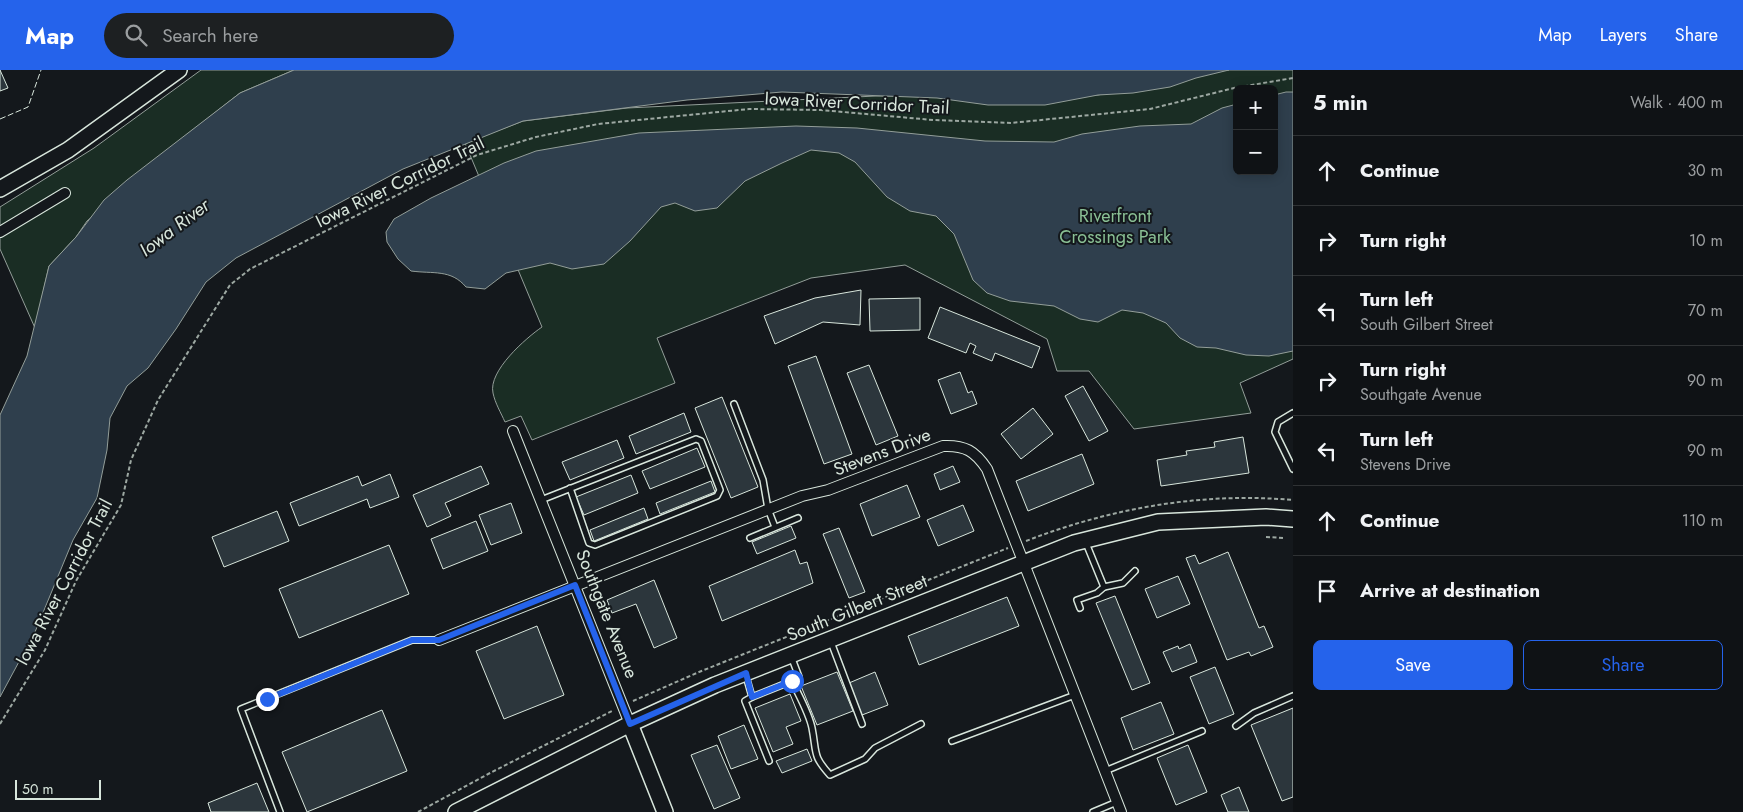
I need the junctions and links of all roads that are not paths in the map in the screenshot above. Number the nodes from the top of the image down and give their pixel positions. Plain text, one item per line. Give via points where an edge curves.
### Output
1 (179, 70) edge
2 (0, 189) edge
3 (65, 193) dead end
4 (0, 232) edge
5 (734, 404) dead end
6 (1293, 413) edge
7 (513, 431) dead end
8 (1293, 469) edge
9 (570, 488) junction
10 (541, 500) junction
11 (768, 509) junction
12 (798, 518) dead end
13 (1293, 519) edge
14 (775, 527) junction
15 (750, 538) dead end
16 (1085, 540) junction
17 (1023, 562) junction
18 (1135, 571) dead end
19 (575, 585) junction
20 (1104, 587) junction
21 (1080, 608) dead end
22 (830, 639) junction
23 (439, 640) joint
24 (791, 655) junction
25 (746, 673) junction
26 (792, 681) junction
27 (1075, 695) junction
28 (1293, 696) edge
29 (752, 697) junction
30 (630, 724) junction
31 (862, 724) dead end
32 (921, 724) dead end
33 (1236, 726) dead end
34 (1202, 732) dead end
35 (952, 741) dead end
36 (769, 761) dead end
37 (1105, 771) junction
38 (1119, 807) edge
39 (280, 812) edge
40 (456, 812) edge
41 (665, 812) edge
42 (1093, 812) edge

1 - 2 main road via 68,150
3 - 4 street
5 - 11 lane via 763,480
6 - 8 lane via 1278,422 1275,432
7 - 10 street, Southgate Avenue
9 - 9 lane via 696,439 701,441 720,490 717,496 595,545 589,543
9 - 10 lane
10 - 19 street, Southgate Avenue
11 - 14 lane
11 - 17 street, Stevens Drive via 943,446 956,445 969,449 987,469
11 - 19 street, Stevens Drive
12 - 14 lane
13 - 16 main road, South Gilbert Street via 1266,517 1158,522
14 - 15 lane
16 - 17 main road, South Gilbert Street
16 - 20 lane
17 - 22 main road, South Gilbert Street
17 - 27 street, Stevens Drive
18 - 20 lane via 1123,583
19 - 23 street, Stevens Drive
19 - 30 street, Southgate Avenue
20 - 21 lane via 1098,593 1077,600
22 - 24 main road, South Gilbert Street
22 - 31 lane
23 - 39 lane via 412,640 241,709
24 - 25 main road, South Gilbert Street
24 - 26 lane via 799,677
25 - 29 lane
25 - 30 main road, South Gilbert Street
26 - 29 lane
26 - 32 lane via 812,728 817,761 830,775 865,759 875,748
27 - 35 lane
27 - 37 street, Stevens Drive
28 - 33 lane via 1254,713
29 - 36 lane via 746,701
30 - 40 main road, South Gilbert Street
30 - 41 main road, Southgate Avenue
34 - 37 lane
37 - 38 street, Stevens Drive
38 - 42 lane

